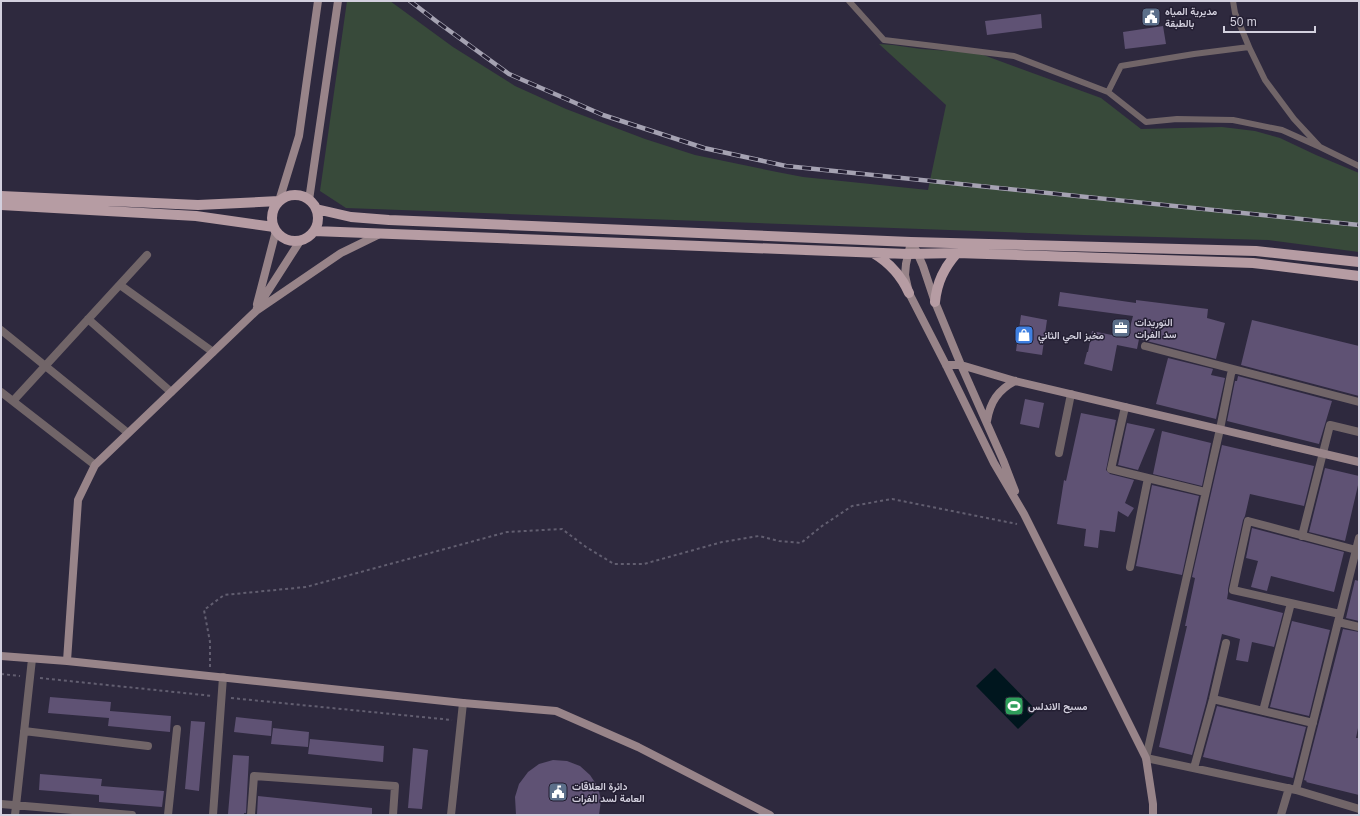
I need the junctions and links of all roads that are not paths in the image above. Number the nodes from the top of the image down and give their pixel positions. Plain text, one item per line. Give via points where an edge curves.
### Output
1 (318, 1) edge
2 (338, 1) edge
3 (849, 1) edge
4 (1233, 1) edge
5 (1249, 47) junction
6 (1108, 92) junction
7 (1320, 147) junction
8 (1359, 166) edge
9 (1, 196) edge
10 (309, 200) junction
11 (279, 201) junction
12 (1, 205) edge
13 (316, 209) junction
14 (275, 229) junction
15 (314, 231) junction
16 (381, 234) junction
17 (300, 241) junction
18 (911, 242) junction
19 (872, 252) junction
20 (957, 253) junction
21 (908, 254) junction
22 (918, 254) junction
23 (147, 255) dead end
24 (1359, 262) edge
25 (1359, 276) edge
26 (120, 285) junction
27 (909, 293) junction
28 (935, 302) junction
29 (256, 311) junction
30 (88, 319) junction
31 (1, 330) edge
32 (1145, 346) dead end
33 (213, 352) junction
34 (946, 365) junction
35 (961, 365) junction
36 (45, 366) junction
37 (1235, 370) junction
38 (1015, 381) junction
39 (1, 392) edge
40 (171, 392) junction
41 (1072, 394) junction
42 (13, 401) junction
43 (1359, 402) edge
44 (1125, 407) junction
45 (987, 421) junction
46 (1220, 429) junction
47 (1359, 432) edge
48 (128, 433) junction
49 (1059, 453) dead end
50 (1323, 454) junction
51 (1359, 462) edge
52 (95, 465) junction
53 (1148, 478) junction
54 (1206, 492) junction
55 (1024, 514) junction
56 (1302, 536) junction
57 (1359, 538) edge
58 (1356, 550) junction
59 (1130, 567) dead end
60 (1291, 603) junction
61 (1339, 618) junction
62 (1359, 627) edge
63 (1226, 643) dead end
64 (1, 656) edge
65 (32, 659) junction
66 (67, 661) junction
67 (223, 677) junction
68 (1213, 699) junction
69 (463, 703) junction
70 (1263, 711) junction
71 (1313, 724) junction
72 (177, 729) dead end
73 (24, 731) junction
74 (148, 746) dead end
75 (1146, 758) junction
76 (1194, 768) junction
77 (1293, 789) junction
78 (1, 804) edge
79 (16, 805) junction
80 (1359, 809) edge
81 (15, 815) edge
82 (132, 815) edge
83 (168, 815) edge
84 (213, 815) edge
85 (251, 815) edge
86 (393, 815) edge
87 (451, 815) edge
88 (770, 815) edge
89 (1153, 815) edge
90 (1281, 815) edge

1 - 11 main road via 299,136
2 - 10 main road
3 - 6 lane via 884,40 1014,56
4 - 5 lane via 1235,13
5 - 6 lane via 1121,66
5 - 7 lane via 1265,80 1294,119
6 - 7 lane via 1146,122 1177,119 1233,120 1282,130
7 - 8 lane
9 - 11 main road via 198,205
10 - 11 main road via 292,195
10 - 13 main road
11 - 14 main road via 272,212 271,219
12 - 14 main road via 196,216
13 - 15 main road via 318,222
13 - 18 main road via 351,217 389,220
14 - 17 main road via 286,240
14 - 29 main road
15 - 16 main road
15 - 17 main road
16 - 19 main road
16 - 29 main road via 341,253
17 - 29 main road
18 - 21 main road
18 - 22 main road
18 - 24 main road via 1256,251
19 - 21 main road
19 - 27 main road via 898,273
20 - 22 main road
20 - 25 main road via 1253,263
20 - 28 main road via 942,275
21 - 22 main road
21 - 27 main road via 905,275
22 - 28 main road
23 - 26 street
26 - 30 street
26 - 33 street
27 - 34 main road
28 - 35 main road
29 - 33 main road
30 - 36 street
30 - 40 street
31 - 36 street
32 - 37 street
33 - 40 main road
34 - 35 main road
34 - 55 main road via 994,463
35 - 38 main road
35 - 45 main road
36 - 42 street
36 - 48 street
37 - 43 street
37 - 46 street via 1231,374
38 - 41 main road
38 - 45 main road via 995,397
39 - 42 street
40 - 48 main road
41 - 44 main road
41 - 49 street
42 - 52 street
44 - 46 main road
44 - 53 street via 1111,469
45 - 55 main road
46 - 50 main road
46 - 54 street
47 - 50 street via 1330,425
48 - 52 main road
50 - 51 main road
50 - 56 street
52 - 66 main road via 78,500
53 - 54 street
53 - 59 street
54 - 75 street
55 - 75 main road
56 - 58 street
56 - 60 street via 1248,521 1233,590
57 - 58 street
58 - 61 street
60 - 61 street
60 - 70 street
61 - 62 street
61 - 71 street
63 - 68 street
64 - 65 main road
65 - 66 main road
65 - 73 street
66 - 67 main road
67 - 69 main road
67 - 84 street
68 - 70 street
68 - 76 street
69 - 87 street
69 - 88 main road via 556,711 638,747
70 - 71 street
71 - 77 street
72 - 83 street
73 - 74 street
73 - 79 street
75 - 76 street
75 - 89 main road
76 - 77 street
77 - 80 street
77 - 90 street
78 - 79 street
79 - 81 street
79 - 82 street
85 - 86 street via 254,776 395,786

